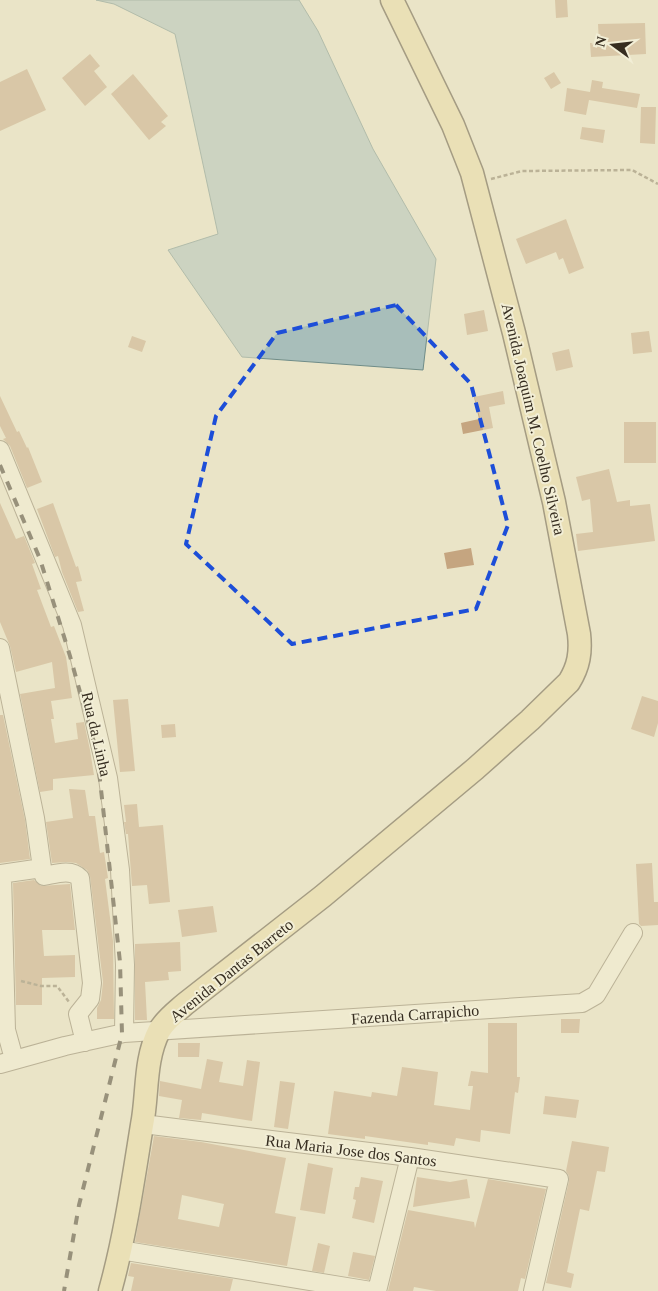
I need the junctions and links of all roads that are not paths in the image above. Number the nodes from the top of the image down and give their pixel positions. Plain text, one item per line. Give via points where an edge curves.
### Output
1 (392, 0) edge
2 (0, 450) edge
3 (0, 648) edge
4 (5, 690) edge
5 (440, 798) joint
6 (42, 868) junction
7 (1, 874) edge
8 (633, 933) dead end
9 (2, 952) edge
10 (160, 1030) junction
11 (124, 1033) junction
12 (85, 1042) junction
13 (7, 1062) edge
14 (143, 1124) junction
15 (410, 1157) junction
16 (120, 1250) junction
17 (110, 1291) edge
18 (372, 1291) edge
19 (377, 1291) edge
20 (533, 1291) edge

1 - 5 main road, Avenida Joaquim M. Coelho Silveira via 453,125 475,183 554,502 570,578 580,650 575,672 557,695
2 - 11 street, Rua da Linha via 72,625 108,778 120,870 125,965
3 - 4 street
4 - 6 street via 35,818
5 - 10 main road, Avenida Dantas Barreto via 185,1004
6 - 7 street
6 - 12 street via 44,876 75,873 80,878 92,983 90,999 78,1014
7 - 9 street
8 - 10 street, Fazenda Carrapicho via 596,995 582,1003
9 - 13 street via 6,975
10 - 11 street, Fazenda Carrapicho
10 - 14 main road, Avenida Dantas Barreto via 150,1060
11 - 12 street, Fazenda Carrapicho
12 - 13 street, Fazenda Carrapicho
14 - 15 street, Rua Maria Jose dos Santos
14 - 16 main road, Avenida Dantas Barreto
15 - 19 street
15 - 20 street, Rua Maria Jose dos Santos via 559,1180
16 - 17 main road, Avenida Dantas Barreto
16 - 18 street

